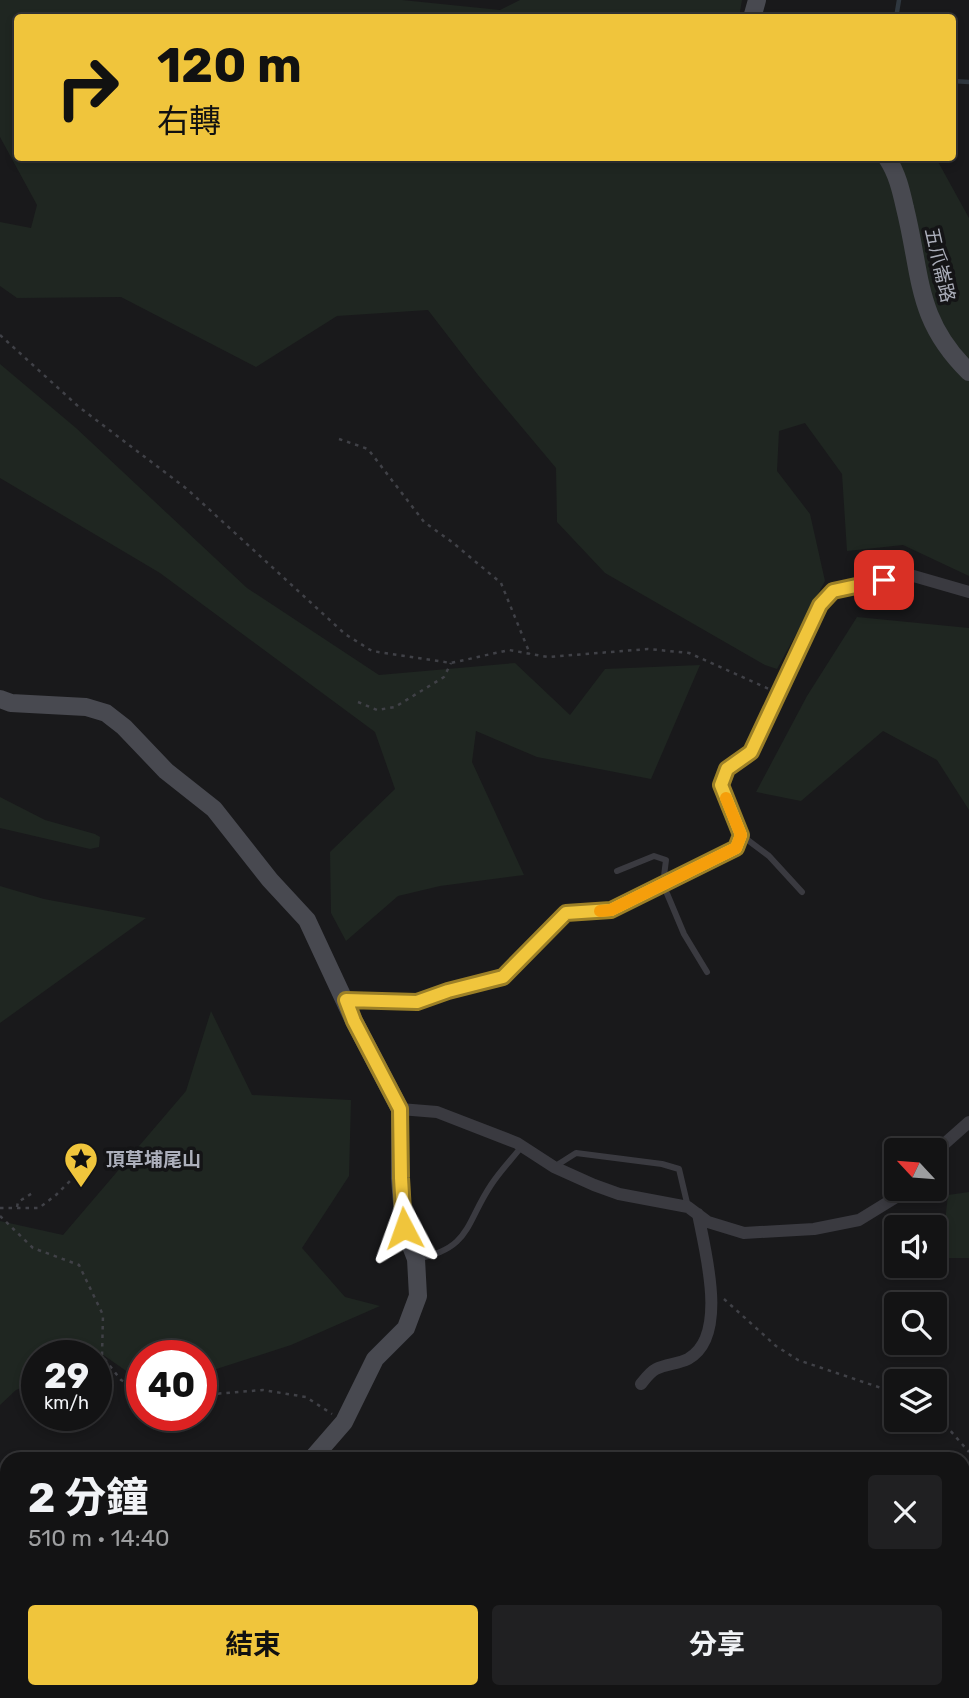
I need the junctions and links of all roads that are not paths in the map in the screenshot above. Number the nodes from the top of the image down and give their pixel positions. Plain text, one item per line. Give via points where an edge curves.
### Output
1 (889, 161) edge
2 (969, 372) edge
3 (969, 592) edge
4 (0, 699) edge
5 (741, 835) junction
6 (617, 871) dead end
7 (663, 884) junction
8 (802, 892) dead end
9 (707, 972) dead end
10 (346, 1000) junction
11 (400, 1109) junction
12 (969, 1122) edge
13 (947, 1141) edge
14 (522, 1146) junction
15 (554, 1167) junction
16 (890, 1201) edge
17 (693, 1210) junction
18 (416, 1259) junction
19 (640, 1384) dead end
20 (318, 1452) edge

1 - 2 street, 五爪崙路 via 933,325
3 - 5 street via 910,575 833,591 820,605 751,752 727,769 721,785
4 - 10 street via 86,707 106,713 124,727 166,771 214,810 307,920
5 - 7 street via 736,848
5 - 8 lane via 769,856
6 - 7 lane via 653,856 666,860
7 - 9 lane via 684,934
7 - 10 street via 611,910 566,913 503,977 417,1002
10 - 11 street
11 - 14 street via 437,1112
11 - 18 street via 404,1228
12 - 13 street
14 - 15 street
14 - 18 lane via 491,1185 466,1234 437,1255
15 - 17 street via 619,1194
15 - 17 lane via 576,1153 679,1169
16 - 17 street via 859,1220 814,1229 744,1233 708,1222
17 - 19 street via 710,1284 706,1342 689,1359 655,1369
18 - 20 street via 418,1296 405,1328 374,1359 344,1422

